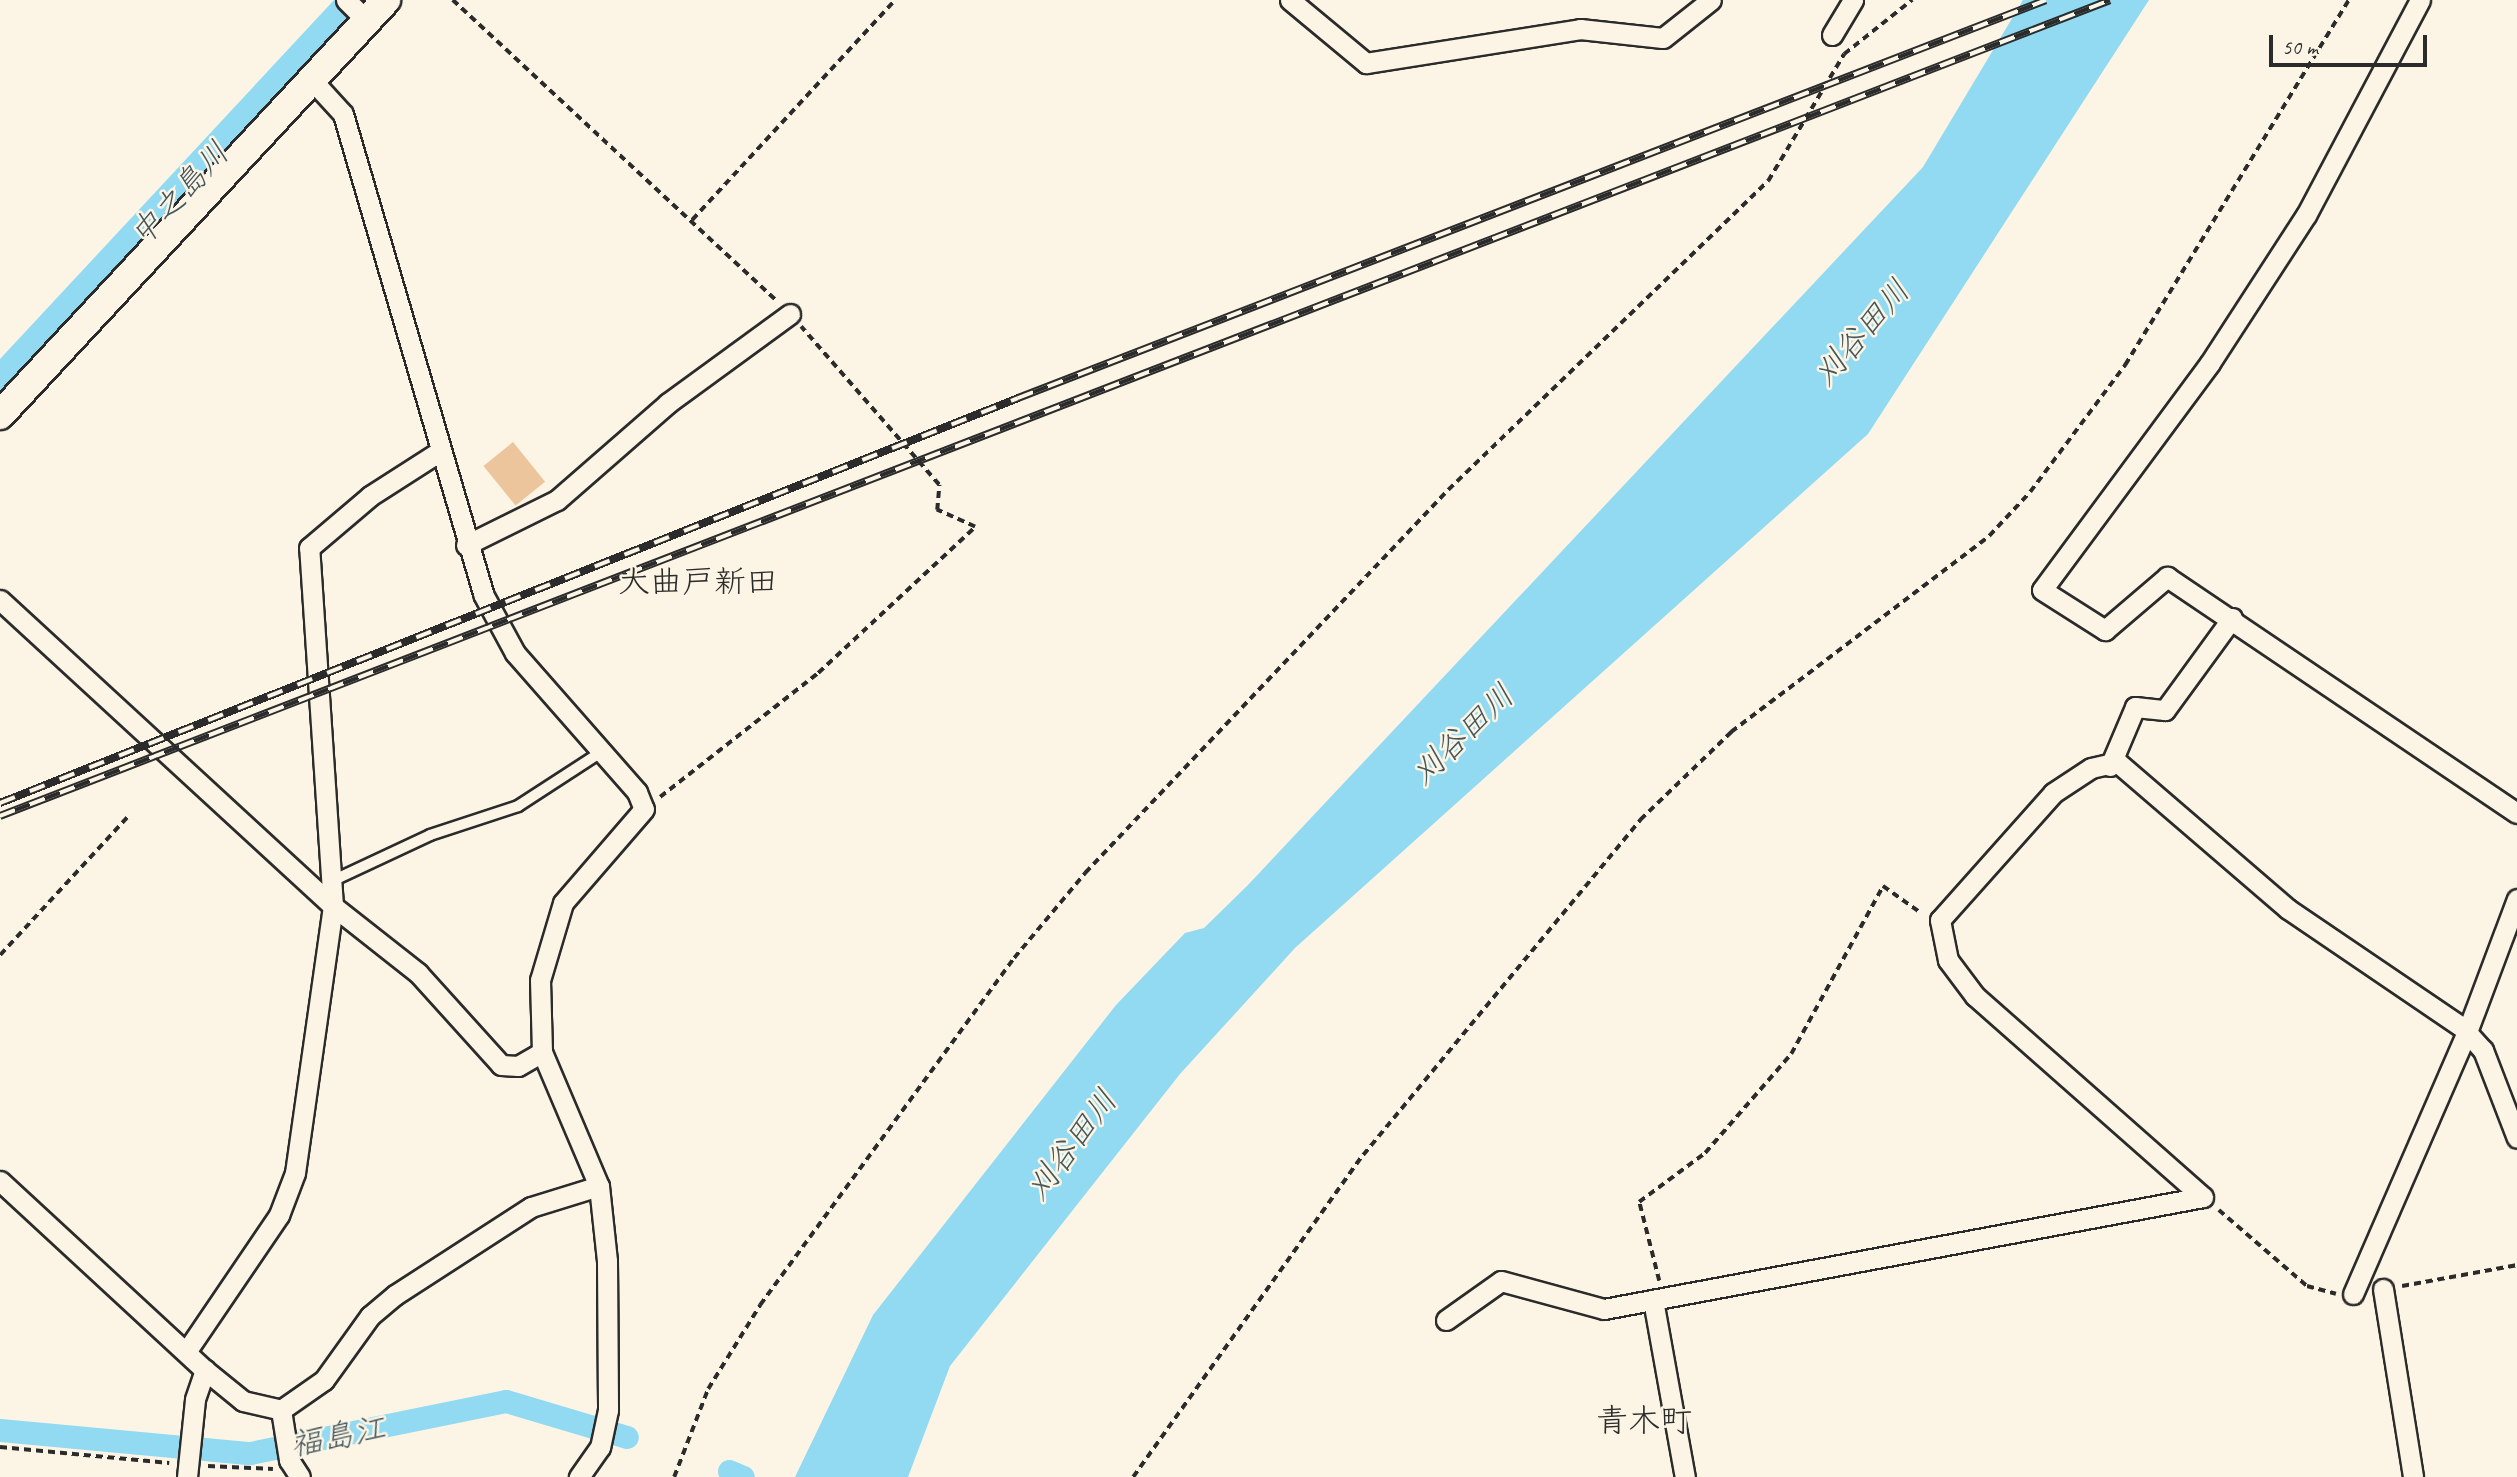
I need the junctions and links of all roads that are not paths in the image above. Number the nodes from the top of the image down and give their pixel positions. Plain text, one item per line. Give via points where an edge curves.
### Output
1 (386, 0) edge
2 (1290, 0) edge
3 (1711, 0) edge
4 (1853, 0) edge
5 (2420, 0) edge
6 (356, 9) edge
7 (1832, 35) dead end
8 (311, 79) junction
9 (790, 314) road end
10 (0, 415) edge
11 (440, 451) junction
12 (466, 545) junction
13 (0, 600) edge
14 (2232, 618) junction
15 (601, 752) junction
16 (2109, 765) junction
17 (2517, 813) edge
18 (331, 881) junction
19 (2517, 900) edge
20 (333, 906) junction
21 (2467, 1032) junction
22 (542, 1052) junction
23 (2517, 1138) edge
24 (0, 1181) edge
25 (599, 1186) junction
26 (2383, 1289) road end
27 (2353, 1294) road end
28 (1653, 1300) junction
29 (1446, 1320) dead end
30 (186, 1352) junction
31 (205, 1370) junction
32 (281, 1410) junction
33 (187, 1468) edge
34 (294, 1469) edge
35 (579, 1477) edge
36 (1685, 1477) edge
37 (2413, 1477) edge

1 - 6 main road
2 - 3 street via 1366,63 1580,29 1663,38
4 - 7 street
5 - 14 street via 2306,215 2210,363 2042,590 2105,630 2167,578
6 - 8 main road
8 - 10 main road
8 - 11 street via 343,114
9 - 12 street via 668,403 557,500
11 - 12 street
11 - 18 street via 370,496 309,548
12 - 15 street via 483,594 515,653
13 - 20 street
14 - 16 street via 2165,710 2135,707
14 - 17 street
15 - 18 lane via 518,806 430,835
15 - 22 street via 644,809 563,902 540,980
16 - 21 street via 2117,762 2288,909
16 - 28 street via 2091,768 2053,793 1941,920 1948,960 1975,996 2203,1197
18 - 20 street
19 - 21 street
20 - 22 street via 418,974 501,1065 518,1066
20 - 30 street via 287,1200
21 - 23 street via 2505,1095
21 - 27 street
22 - 25 street
24 - 30 street
25 - 32 street via 531,1207 395,1295 370,1316 324,1380
25 - 35 street via 608,1410 600,1447
26 - 37 street
28 - 29 street via 1576,1306 1501,1281
28 - 36 street
30 - 31 street
31 - 32 street via 243,1401
31 - 33 street via 190,1432
32 - 34 street

